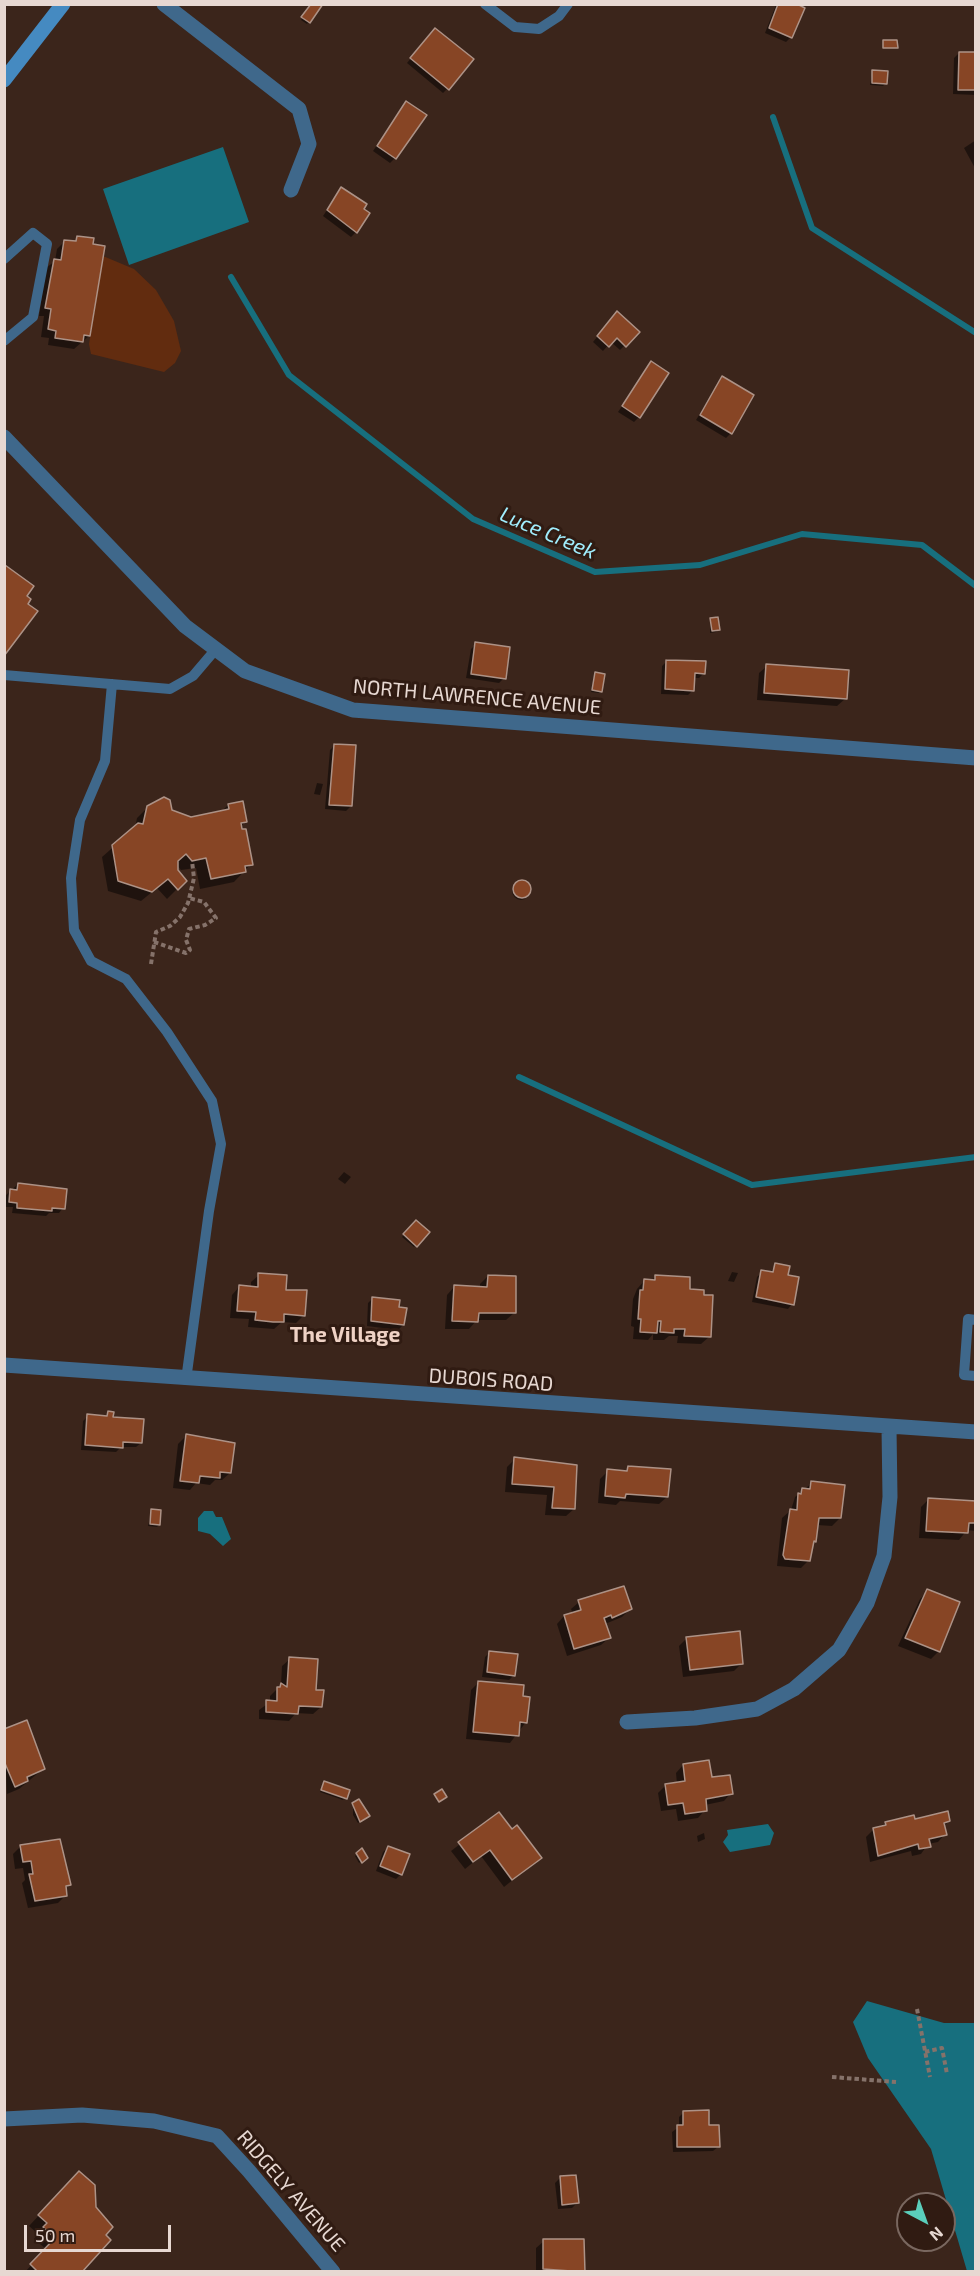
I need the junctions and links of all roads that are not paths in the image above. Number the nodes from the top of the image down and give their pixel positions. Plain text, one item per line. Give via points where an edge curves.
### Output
1 (63, 4) edge
2 (164, 4) edge
3 (485, 4) edge
4 (567, 4) edge
5 (4, 80) edge
6 (291, 190) dead end
7 (4, 259) edge
8 (5, 338) edge
9 (4, 437) edge
10 (216, 649) junction
11 (4, 675) edge
12 (112, 684) junction
13 (975, 758) edge
14 (975, 1320) edge
15 (4, 1365) edge
16 (975, 1376) edge
17 (186, 1380) junction
18 (890, 1428) junction
19 (975, 1432) edge
20 (627, 1722) dead end
21 (4, 2119) edge
22 (333, 2271) edge

1 - 5 main road
2 - 6 street via 299,109 309,144
3 - 4 lane via 514,27 538,29 559,16
7 - 8 lane via 33,233 47,244 33,317
9 - 10 street, NORTH LAWRENCE AVENUE via 185,626
10 - 12 lane via 193,676 170,689
10 - 13 street, NORTH LAWRENCE AVENUE via 245,671 353,710
11 - 12 lane
12 - 17 lane via 105,761 80,820 71,878 74,930 91,961 126,979 212,1101 221,1144
14 - 16 lane via 968,1319 964,1375
15 - 17 street, DUBOIS ROAD
17 - 18 street, DUBOIS ROAD
18 - 19 street, DUBOIS ROAD
18 - 20 street via 890,1497 884,1556 867,1603 839,1650 794,1689 757,1709
21 - 22 street, RIDGELY AVENUE via 82,2115 154,2121 217,2136

